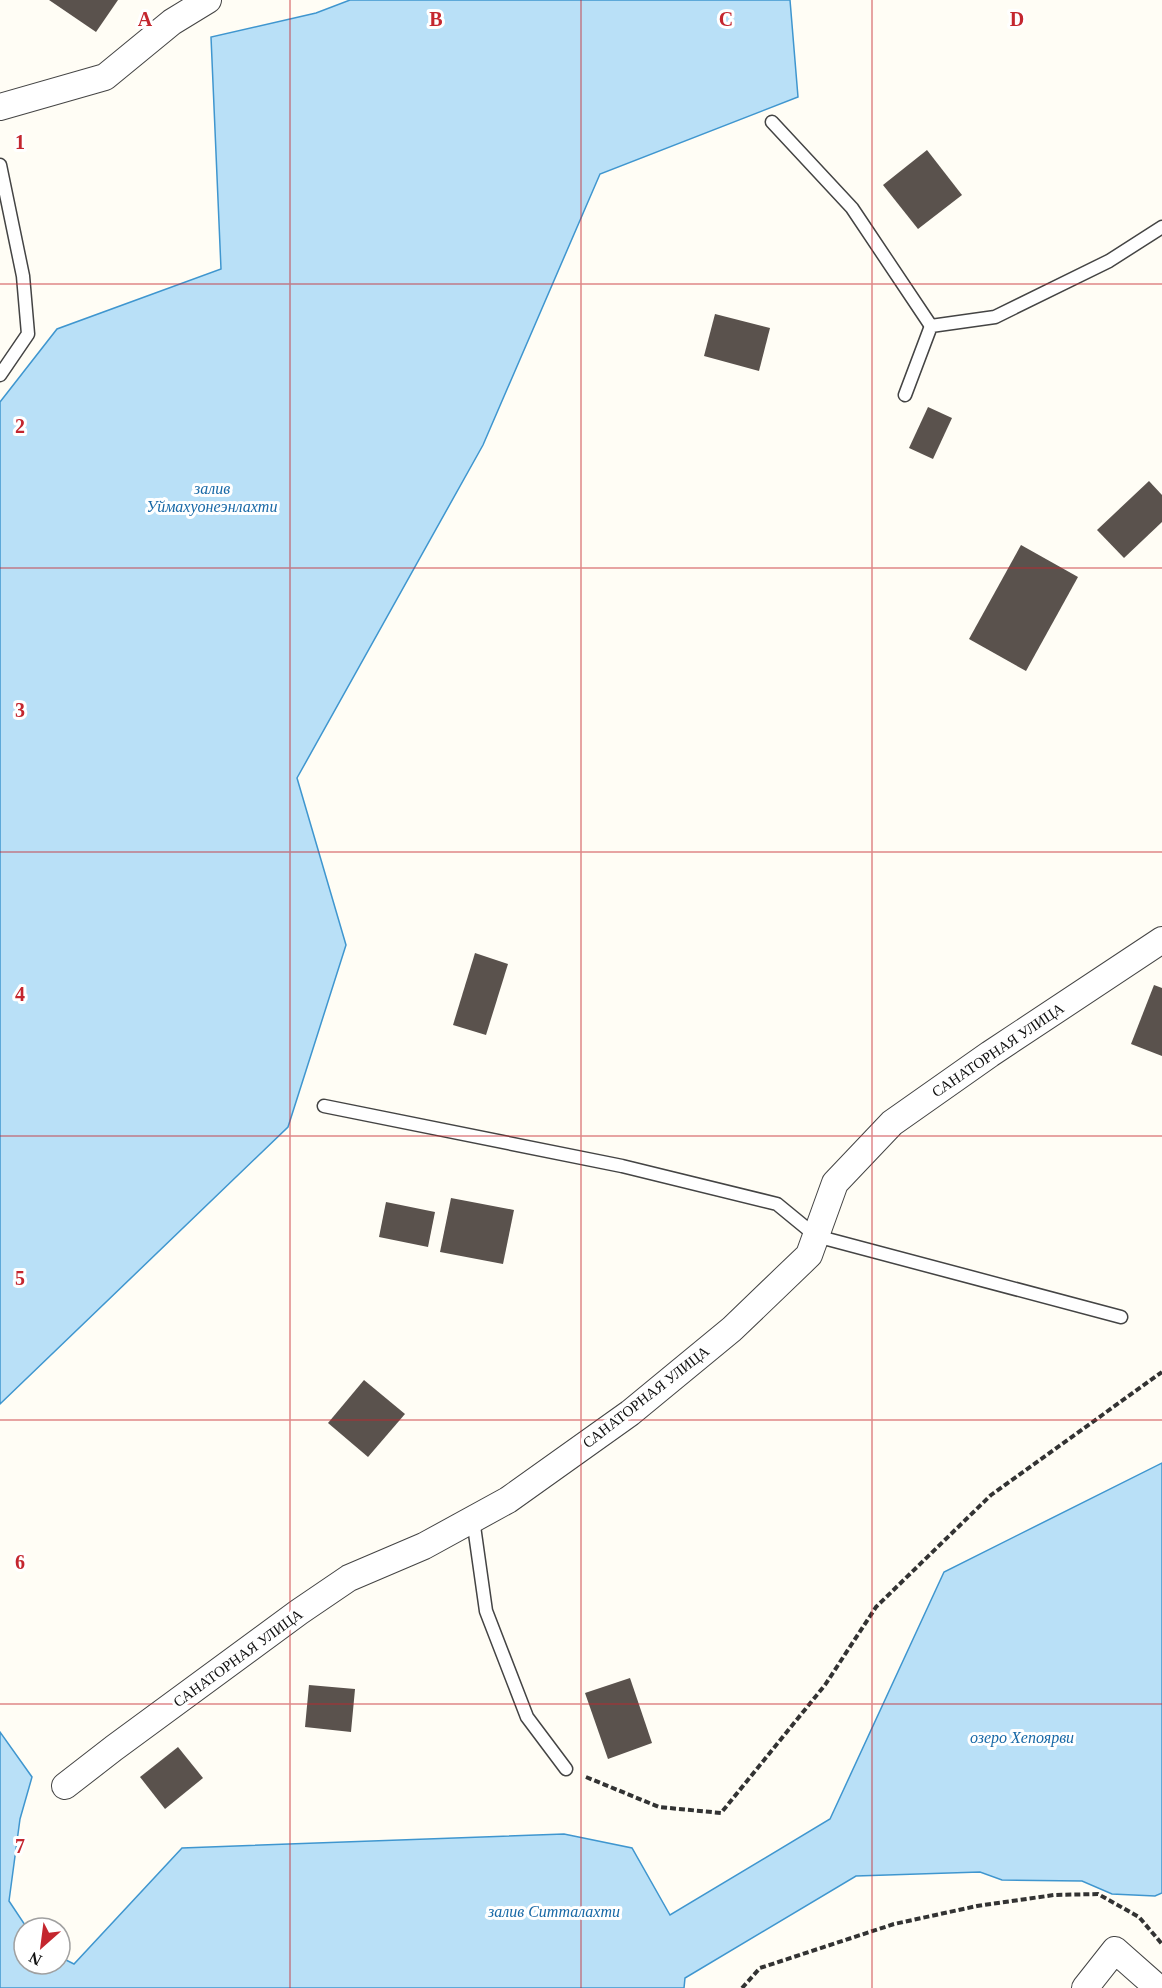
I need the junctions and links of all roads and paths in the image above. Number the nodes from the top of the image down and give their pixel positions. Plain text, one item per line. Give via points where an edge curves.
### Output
1 (208, 0) edge
2 (0, 107) edge
3 (772, 122) dead end
4 (0, 165) edge
5 (1162, 227) edge
6 (931, 326) junction
7 (0, 375) edge
8 (905, 394) dead end
9 (1162, 940) edge
10 (324, 1106) dead end
11 (816, 1236) junction
12 (1121, 1317) dead end
13 (1162, 1372) edge
14 (473, 1519) junction
15 (566, 1769) joint
16 (65, 1786) dead end
17 (1162, 1944) edge
18 (742, 1988) edge
19 (1085, 1988) edge
20 (1158, 1988) edge

1 - 2 street via 172,22 105,77
3 - 6 lane via 852,208
4 - 7 lane via 23,276 28,334
5 - 6 lane via 1109,261 995,317
6 - 8 lane
9 - 11 street, САНАТОРНАЯ УЛИЦА via 892,1123 835,1183
10 - 11 lane via 622,1166 777,1204
11 - 12 lane
11 - 14 street, САНАТОРНАЯ УЛИЦА via 809,1255 732,1329 630,1413 508,1500
13 - 15 path via 991,1495 876,1607 825,1685 721,1813 659,1808
14 - 15 lane via 486,1611 527,1717
14 - 16 street, САНАТОРНАЯ УЛИЦА via 424,1546 349,1578
17 - 18 path via 1139,1917 1098,1894 1054,1895 976,1906 894,1924 760,1968
19 - 20 street via 1115,1950

